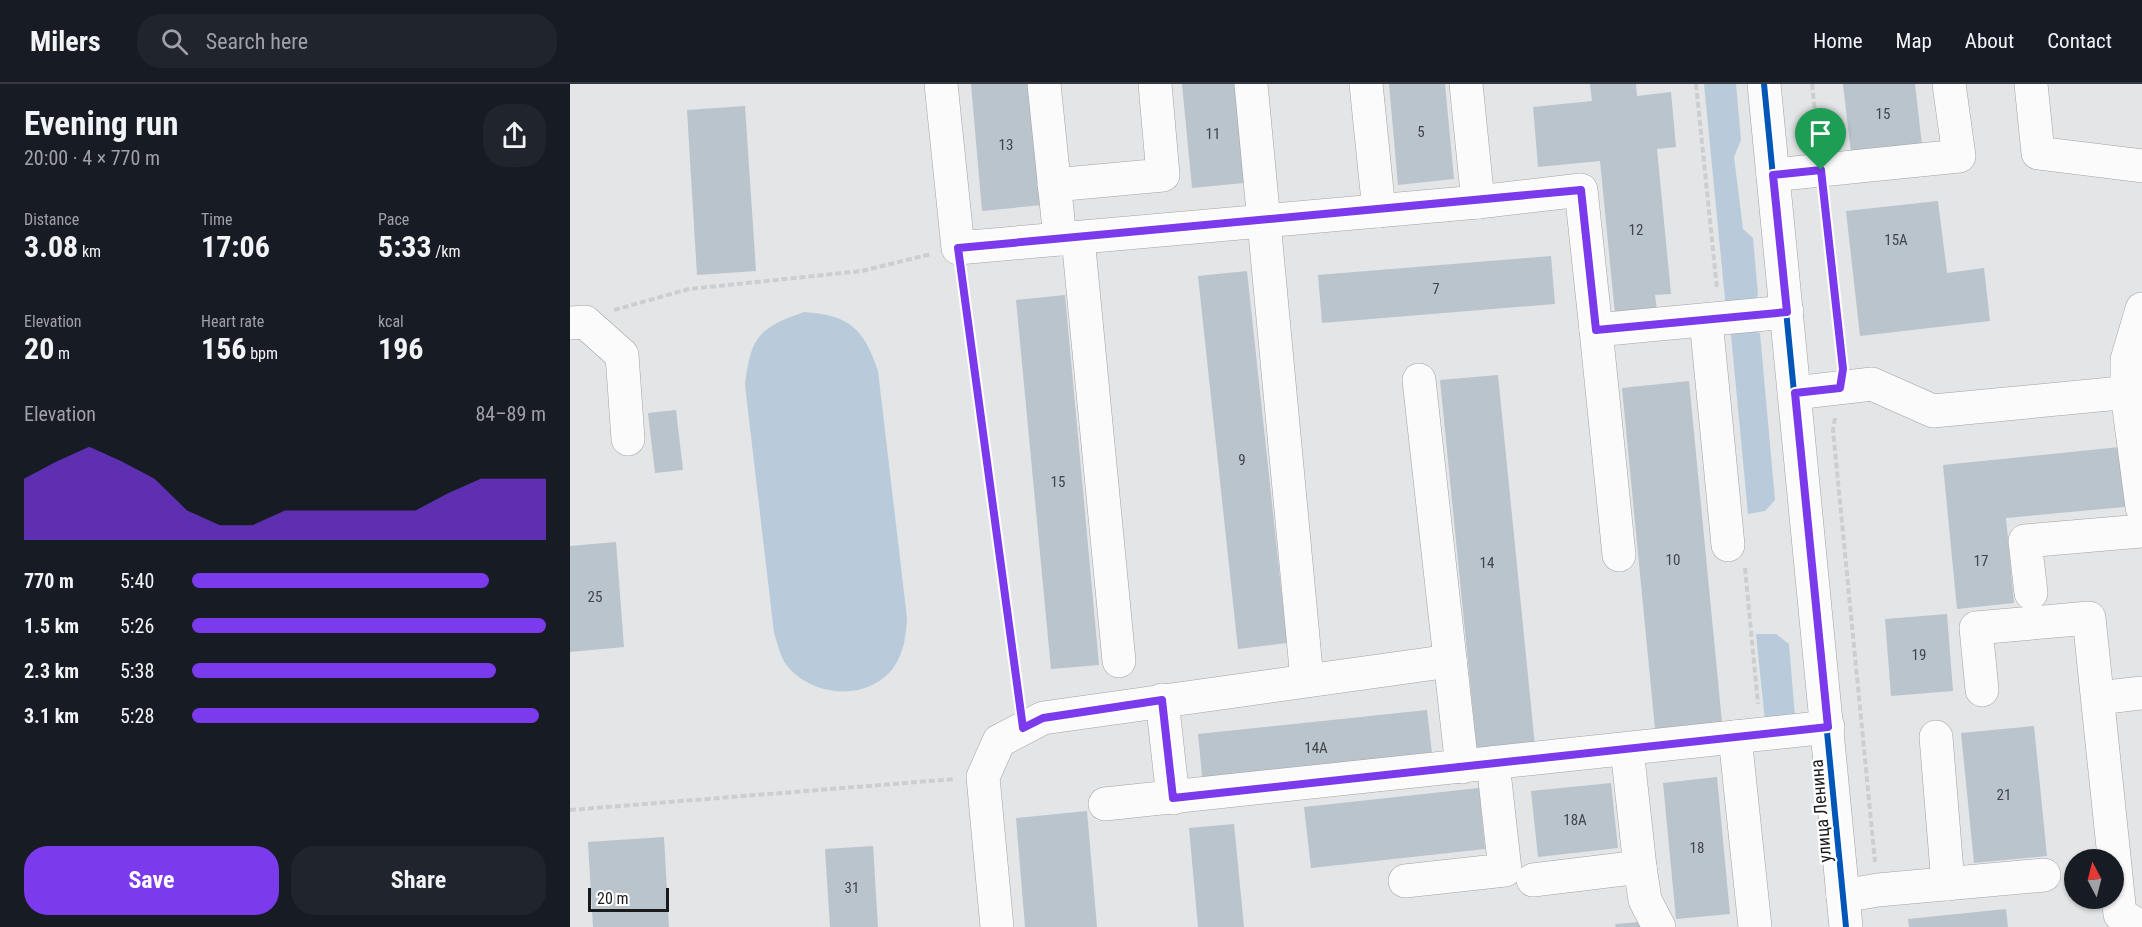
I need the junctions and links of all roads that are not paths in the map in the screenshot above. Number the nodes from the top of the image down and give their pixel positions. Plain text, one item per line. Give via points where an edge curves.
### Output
1 (941, 84) edge
2 (1044, 84) edge
3 (1155, 84) edge
4 (1251, 84) edge
5 (1366, 84) edge
6 (1466, 84) edge
7 (1764, 84) edge
8 (1949, 84) edge
9 (2031, 84) edge
10 (2142, 166) edge
11 (1773, 175) junction
12 (1054, 185) junction
13 (1478, 202) junction
14 (1379, 211) junction
15 (1265, 220) junction
16 (1069, 238) junction
17 (2142, 309) edge
18 (1787, 312) junction
19 (1706, 320) junction
20 (570, 323) edge
21 (1596, 330) junction
22 (1419, 380) dead end
23 (2134, 392) edge
24 (1795, 393) junction
25 (628, 439) dead end
26 (2142, 507) edge
27 (2142, 531) edge
28 (1728, 545) dead end
29 (1619, 555) dead end
30 (2031, 593) dead end
31 (1119, 661) dead end
32 (1450, 661) junction
33 (1307, 680) junction
34 (1982, 690) dead end
35 (2142, 693) edge
36 (2098, 698) junction
37 (1162, 700) junction
38 (1828, 727) junction
39 (1735, 737) junction
40 (1936, 737) dead end
41 (1627, 749) junction
42 (1478, 765) junction
43 (1173, 798) junction
44 (1105, 804) dead end
45 (1640, 867) junction
46 (2044, 875) dead end
47 (1533, 880) dead end
48 (1405, 881) dead end
49 (1948, 884) junction
50 (1845, 911) edge
51 (997, 927) edge
52 (1659, 927) edge
53 (1755, 927) edge
54 (2140, 927) edge

1 - 16 street via 958,248
2 - 12 street
3 - 12 street via 1164,174
4 - 15 street
5 - 14 street
6 - 13 street
7 - 11 street, улица Ленина
8 - 11 street via 1959,156
9 - 10 street via 2038,153
11 - 18 street, улица Ленина
12 - 16 street
13 - 14 street
13 - 21 street via 1581,190
14 - 15 street
15 - 16 street
15 - 33 street
16 - 31 street
17 - 23 street via 2127,360
18 - 19 street
18 - 24 street, улица Ленина
19 - 21 street
19 - 28 street
20 - 25 street via 585,322 622,355
21 - 29 street
22 - 32 street
23 - 24 street via 1933,411 1872,384
23 - 26 street
24 - 38 street, улица Ленина
27 - 30 street via 2025,541
32 - 33 street
32 - 42 street
33 - 37 street
34 - 36 street via 1976,628 2089,618
35 - 36 street
36 - 54 street via 2120,914
37 - 43 street
37 - 51 street via 1043,718 999,741 983,777
38 - 39 street
38 - 50 street, улица Ленина
39 - 41 street
39 - 53 street
40 - 49 street
41 - 42 street
41 - 45 street
42 - 43 street
42 - 48 street via 1505,870
43 - 44 street
45 - 47 street
45 - 52 street via 1645,900
46 - 49 street
49 - 50 street via 1878,890

